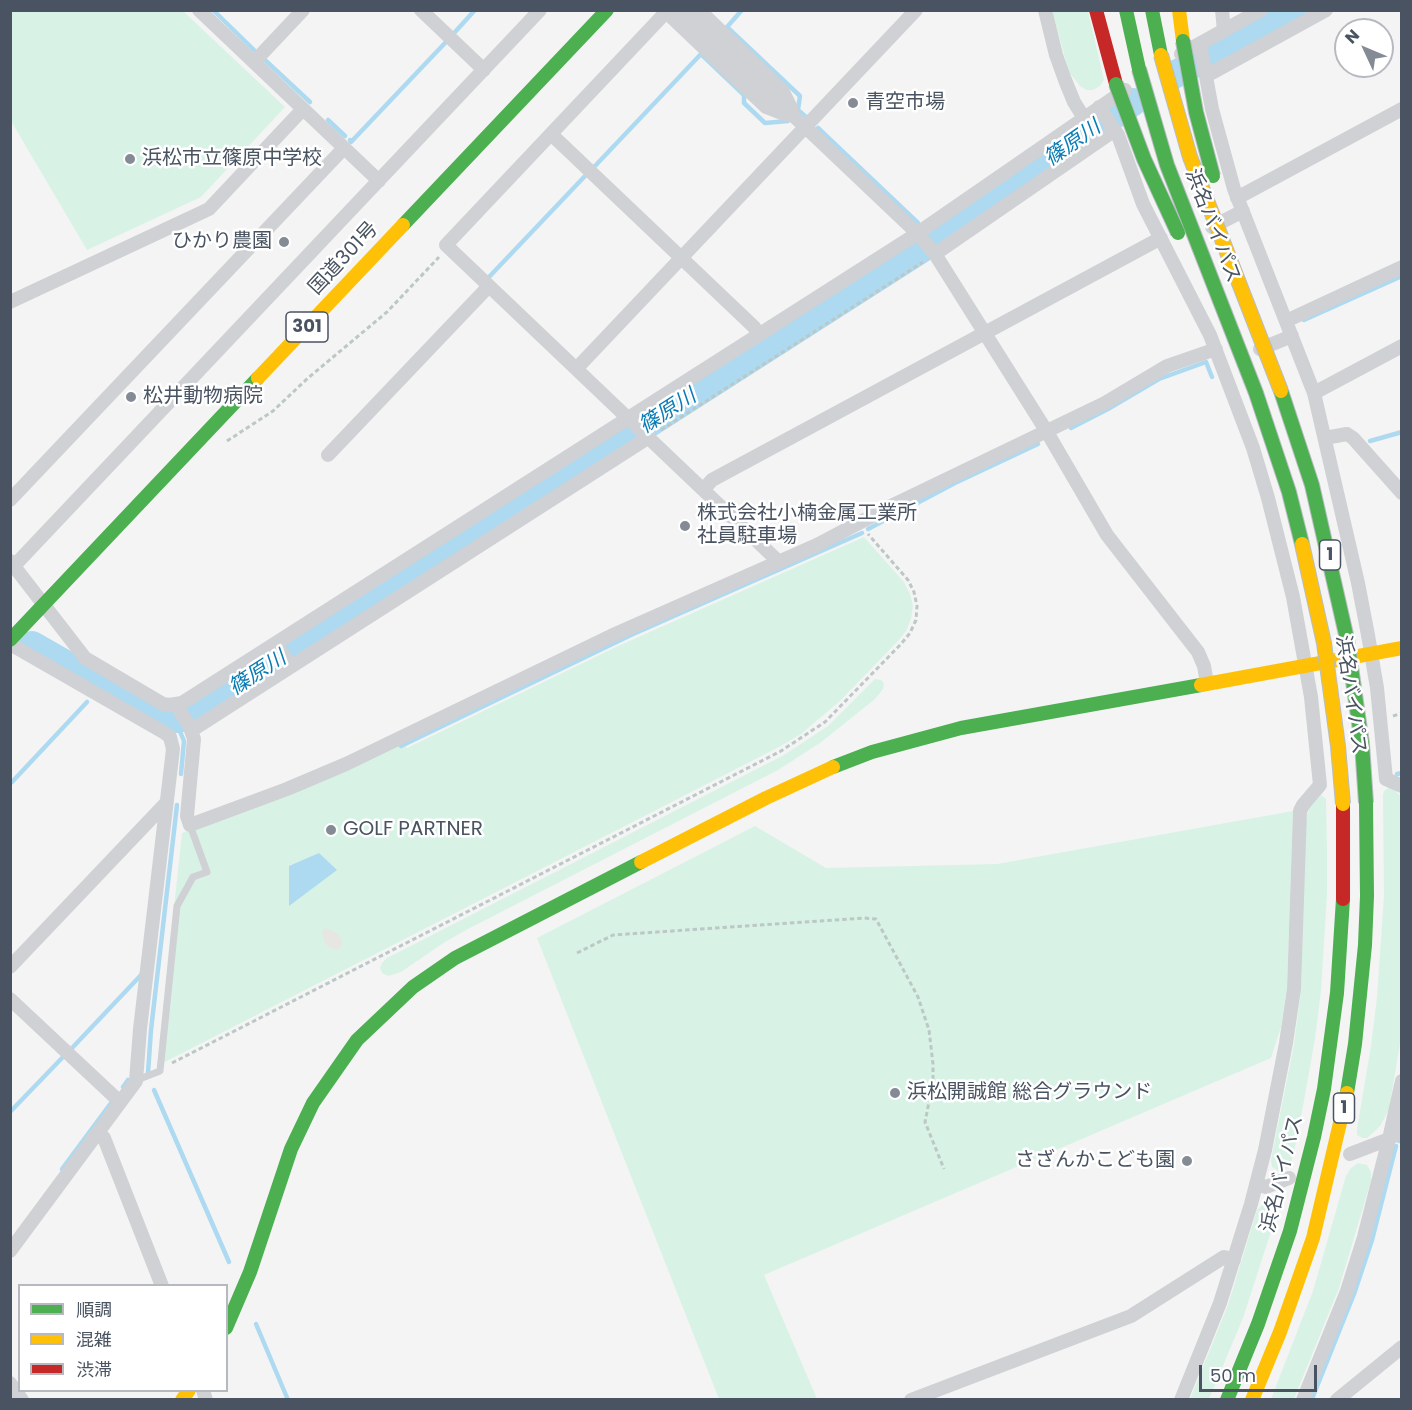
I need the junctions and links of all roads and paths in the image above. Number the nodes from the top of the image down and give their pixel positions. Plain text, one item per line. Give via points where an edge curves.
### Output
1 (199, 10) edge
2 (303, 10) edge
3 (421, 10) edge
4 (540, 10) edge
5 (607, 10) edge
6 (682, 10) edge
7 (699, 10) edge
8 (916, 10) edge
9 (1045, 10) edge
10 (1096, 10) edge
11 (1126, 10) edge
12 (1152, 10) edge
13 (1179, 10) edge
14 (1222, 10) edge
15 (1262, 10) edge
16 (1326, 10) edge
17 (666, 11) edge
18 (1224, 31) junction
19 (1201, 48) junction
20 (254, 62) junction
21 (484, 70) junction
22 (1205, 72) junction
23 (1209, 90) junction
24 (303, 109) junction
25 (1401, 109) edge
26 (1101, 110) junction
27 (1084, 118) junction
28 (800, 122) junction
29 (1116, 133) junction
30 (551, 134) junction
31 (344, 148) junction
32 (379, 181) junction
33 (1240, 204) junction
34 (919, 236) junction
35 (1164, 244) junction
36 (448, 247) junction
37 (933, 253) junction
38 (682, 258) junction
39 (1401, 267) edge
40 (489, 286) junction
41 (10, 302) edge
42 (1252, 317) junction
43 (1286, 321) junction
44 (1230, 326) junction
45 (984, 333) junction
46 (759, 335) junction
47 (1292, 336) junction
48 (1401, 346) edge
49 (1216, 349) junction
50 (1222, 365) junction
51 (577, 368) junction
52 (1314, 393) junction
53 (632, 421) junction
54 (1047, 432) junction
55 (648, 436) junction
56 (1325, 438) junction
57 (226, 441) dead end
58 (328, 455) dead end
59 (704, 489) junction
60 (1401, 493) edge
61 (10, 500) edge
62 (860, 523) junction
63 (779, 562) junction
64 (12, 564) edge
65 (44, 605) junction
66 (10, 642) edge
67 (281, 645) junction
68 (1401, 648) edge
69 (1371, 654) junction
70 (293, 664) junction
71 (1306, 666) junction
72 (1207, 683) junction
73 (179, 709) junction
74 (191, 728) junction
75 (1386, 779) junction
76 (1320, 785) junction
77 (1401, 786) edge
78 (189, 791) junction
79 (168, 795) junction
80 (190, 825) junction
81 (577, 953) dead end
82 (10, 967) edge
83 (10, 999) edge
84 (160, 1070) junction
85 (136, 1080) junction
86 (1401, 1081) edge
87 (120, 1102) junction
88 (1401, 1130) edge
89 (98, 1133) junction
90 (1389, 1139) junction
91 (1350, 1154) dead end
92 (944, 1169) dead end
93 (1289, 1178) dead end
94 (1256, 1184) junction
95 (10, 1251) edge
96 (1234, 1260) junction
97 (161, 1284) edge
98 (228, 1323) edge
99 (1401, 1347) edge
100 (10, 1383) edge
101 (22, 1400) edge
102 (911, 1400) edge
103 (1181, 1400) edge
104 (1227, 1400) edge
105 (1252, 1400) edge
106 (1303, 1400) edge
107 (1337, 1400) edge

1 - 20 street
2 - 20 street
3 - 21 street
4 - 21 street
5 - 65 main road, 国道301号 / 301
6 - 28 street
7 - 28 street via 782,90
8 - 28 street
9 - 27 street via 1065,80
10 - 44 main road, bridge via 1116,84 1157,190
11 - 44 main road, 浜名バイパス / 1, bridge via 1167,165
12 - 42 main road, 浜名バイパス / 1, bridge via 1190,156
13 - 42 main road, bridge via 1206,153
14 - 18 street
15 - 18 street
16 - 22 street
17 - 28 street via 766,107
17 - 30 street
18 - 19 street
19 - 22 street
19 - 26 street via 1157,67
20 - 24 street
21 - 32 street
22 - 23 street
23 - 29 street
23 - 33 street
24 - 31 street
24 - 41 street via 209,209
25 - 33 street
26 - 27 street
26 - 29 street
27 - 34 street
28 - 34 street
28 - 38 street
29 - 35 street via 1143,204
29 - 37 street
30 - 36 street
30 - 38 street
31 - 32 street
31 - 61 street
32 - 64 street
33 - 35 street
33 - 43 street
34 - 37 street
34 - 46 street
35 - 45 street
35 - 49 street
36 - 40 street
36 - 57 path via 387,312 273,411
37 - 45 street
37 - 55 path
38 - 46 street
38 - 51 street
39 - 43 street
40 - 51 street
40 - 58 street
42 - 105 main road, 浜名バイパス / 1, bridge via 1296,435 1339,598 1354,681 1366,803 1367,896 1358,1014 1335,1152 1281,1332
43 - 47 street
44 - 104 main road, 浜名バイパス / 1, bridge via 1274,442 1305,552 1330,684 1343,804 1344,885 1337,993 1324,1089 1307,1165 1290,1232
45 - 54 street
45 - 59 street via 712,480
46 - 53 street
47 - 50 street
47 - 52 street
48 - 52 street
49 - 50 street
49 - 54 street via 1167,366
50 - 71 street via 1268,498
51 - 53 street
52 - 56 street
53 - 55 street
53 - 67 street
54 - 62 street
54 - 72 street via 1107,535 1198,651
55 - 59 street
55 - 70 street
56 - 60 street via 1347,434 1353,438
56 - 69 street
59 - 63 street
62 - 63 street
62 - 84 path via 908,580 917,606 916,620 901,644 825,722 782,751
63 - 80 street via 611,636 346,764
64 - 65 street
65 - 66 main road, 国道301号 / 301
65 - 73 street via 85,658 163,704
66 - 79 street via 170,737 173,749
67 - 70 lane
67 - 73 street via 189,699
68 - 69 main road
69 - 71 main road
69 - 75 street
70 - 74 street
71 - 72 main road
71 - 76 street
72 - 98 main road via 961,728 850,760 766,798 433,972 357,1040 313,1103 291,1149 250,1272
73 - 74 street
74 - 78 street via 195,747
75 - 76 street
75 - 77 street
76 - 94 street via 1300,811 1294,989
78 - 79 street
78 - 80 street
79 - 82 street
79 - 85 street
80 - 84 lane via 207,872 193,877 177,906
81 - 92 path via 613,935 876,920 918,997 929,1030 933,1082 926,1122
83 - 87 street
84 - 85 lane
85 - 87 street
86 - 90 street
87 - 89 street
88 - 90 street
89 - 95 street
89 - 97 street via 104,1138
90 - 91 street
90 - 106 street via 1347,1291
93 - 94 street via 1266,1187
94 - 96 street
96 - 102 street via 1224,1257 1131,1317
96 - 103 street
99 - 107 street
100 - 101 street

